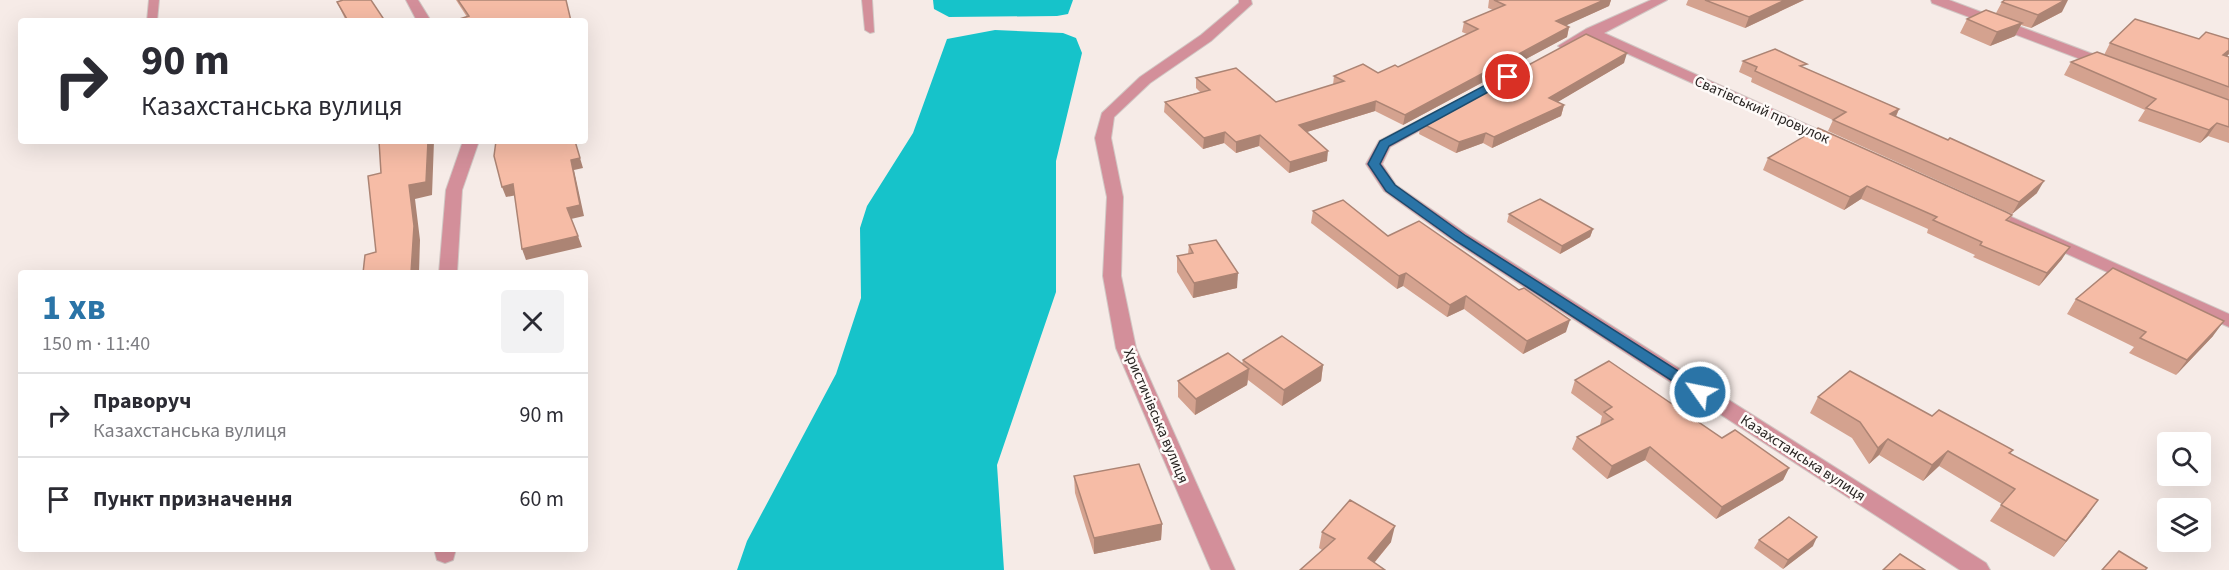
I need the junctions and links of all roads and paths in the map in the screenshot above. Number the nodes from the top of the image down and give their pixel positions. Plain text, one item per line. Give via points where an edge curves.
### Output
1 (154, 0) edge
2 (412, 0) edge
3 (867, 0) edge
4 (1245, 0) edge
5 (1661, 0) edge
6 (1937, 0) edge
7 (152, 18) edge
8 (422, 18) edge
9 (870, 30) dead end
10 (1591, 32) junction
11 (1550, 54) edge
12 (2127, 72) edge
13 (1456, 104) edge
14 (470, 144) edge
15 (1850, 149) edge
16 (1969, 203) edge
17 (448, 270) edge
18 (2229, 321) edge
19 (1223, 570) edge
20 (1978, 570) edge

1 - 7 lane
2 - 8 street
3 - 9 lane
4 - 19 street, Христичівська вулиця via 1246,4 1206,38 1145,80 1107,116 1103,138 1115,196 1112,276 1126,348
5 - 10 street
6 - 12 street
10 - 11 street
10 - 15 street, Сватівський провулок
13 - 20 street, Казахстанська вулиця via 1384,144 1374,164 1390,188 1471,245
14 - 17 street via 454,190
16 - 18 street

